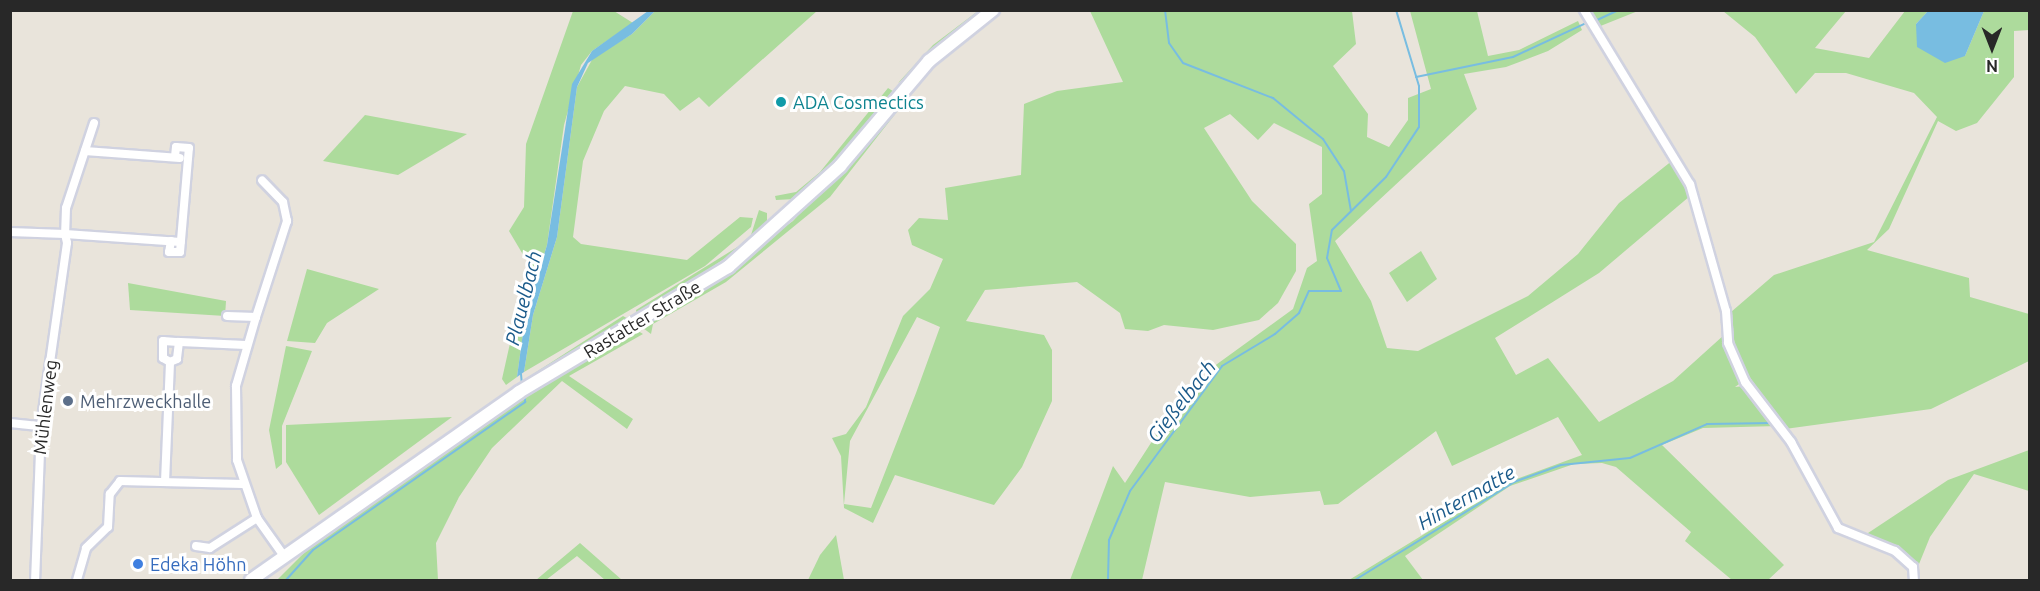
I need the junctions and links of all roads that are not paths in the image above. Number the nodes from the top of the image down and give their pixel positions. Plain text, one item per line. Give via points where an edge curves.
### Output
1 (993, 10) edge
2 (1584, 10) edge
3 (94, 123) dead end
4 (85, 151) junction
5 (262, 180) dead end
6 (10, 232) edge
7 (65, 234) junction
8 (227, 316) dead end
9 (256, 317) junction
10 (179, 342) junction
11 (247, 345) junction
12 (170, 362) junction
13 (10, 423) edge
14 (41, 426) junction
15 (165, 483) junction
16 (243, 484) junction
17 (256, 518) junction
18 (196, 546) dead end
19 (284, 556) junction
20 (35, 580) edge
21 (77, 580) edge
22 (251, 580) edge
23 (1914, 580) edge

1 - 19 main road, Rastatter Straße via 929,62 840,166 761,241 686,294 523,390
2 - 23 street via 1690,184 1726,311 1728,343 1745,382 1791,442 1838,528 1908,560
3 - 4 street, Mühlenweg
4 - 7 street, Mühlenweg via 66,208
4 - 7 street via 188,159 181,242
5 - 9 street via 283,202 287,221
6 - 7 street
7 - 14 street, Mühlenweg
8 - 9 street
9 - 11 street
10 - 11 street
10 - 12 street via 177,359
10 - 12 street via 164,341 163,358
11 - 16 street via 234,422
12 - 15 street
13 - 14 street
14 - 20 street, Mühlenweg
15 - 16 street
15 - 21 street via 113,486 108,527 86,548
16 - 17 street
17 - 18 street via 210,548
17 - 19 street
19 - 22 main road, Rastatter Straße

